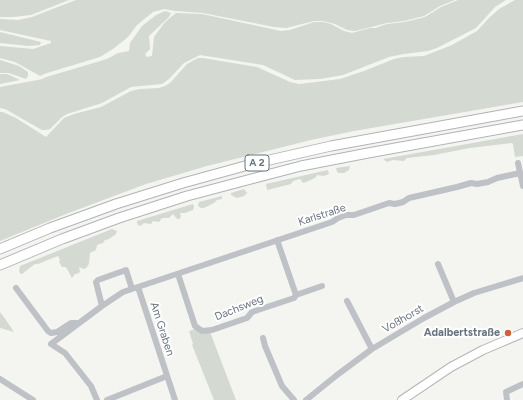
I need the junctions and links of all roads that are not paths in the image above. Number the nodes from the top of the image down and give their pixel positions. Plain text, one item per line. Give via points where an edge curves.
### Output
1 (523, 111) edge
2 (523, 125) edge
3 (518, 164) dead end
4 (520, 173) junction
5 (523, 186) edge
6 (277, 240) junction
7 (0, 249) edge
8 (438, 264) dead end
9 (0, 265) edge
10 (178, 274) junction
11 (523, 278) edge
12 (322, 286) dead end
13 (16, 288) dead end
14 (135, 288) junction
15 (296, 295) junction
16 (347, 301) dead end
17 (454, 302) junction
18 (102, 306) junction
19 (79, 323) junction
20 (523, 333) edge
21 (263, 338) dead end
22 (372, 349) junction
23 (166, 376) junction
24 (0, 379) edge
25 (523, 384) edge
26 (33, 400) edge
27 (97, 400) edge
28 (107, 400) edge
29 (175, 400) edge
30 (294, 400) edge
31 (306, 400) edge
32 (402, 400) edge
33 (507, 400) edge

1 - 7 highway, A 2 via 331,146 252,164 136,197
2 - 9 highway, A 2 via 301,166 187,196 62,239
3 - 4 street
4 - 5 street
4 - 6 street, Karlstraße via 409,198 395,204 389,203 354,215 346,215
6 - 10 street, Karlstraße
6 - 15 street
8 - 17 street
10 - 14 street, Karlstraße
10 - 15 street, Dachsweg via 192,319 202,331 247,318 252,312 289,300
11 - 17 street, Voßhorst
12 - 15 street, Dachsweg
13 - 19 street via 51,333 58,332 71,323
14 - 18 street, Karlstraße via 123,292
14 - 18 street via 126,270 98,280 96,282
14 - 23 street, Am Graben
16 - 22 street
17 - 22 street, Voßhorst
18 - 19 street, Karlstraße
19 - 27 street, Karlstraße via 51,344 65,353 91,386
20 - 32 main road via 451,367
21 - 30 street via 282,386
22 - 31 street, Voßhorst
23 - 28 street
23 - 29 street, Am Graben
24 - 26 street
25 - 33 street via 506,392

